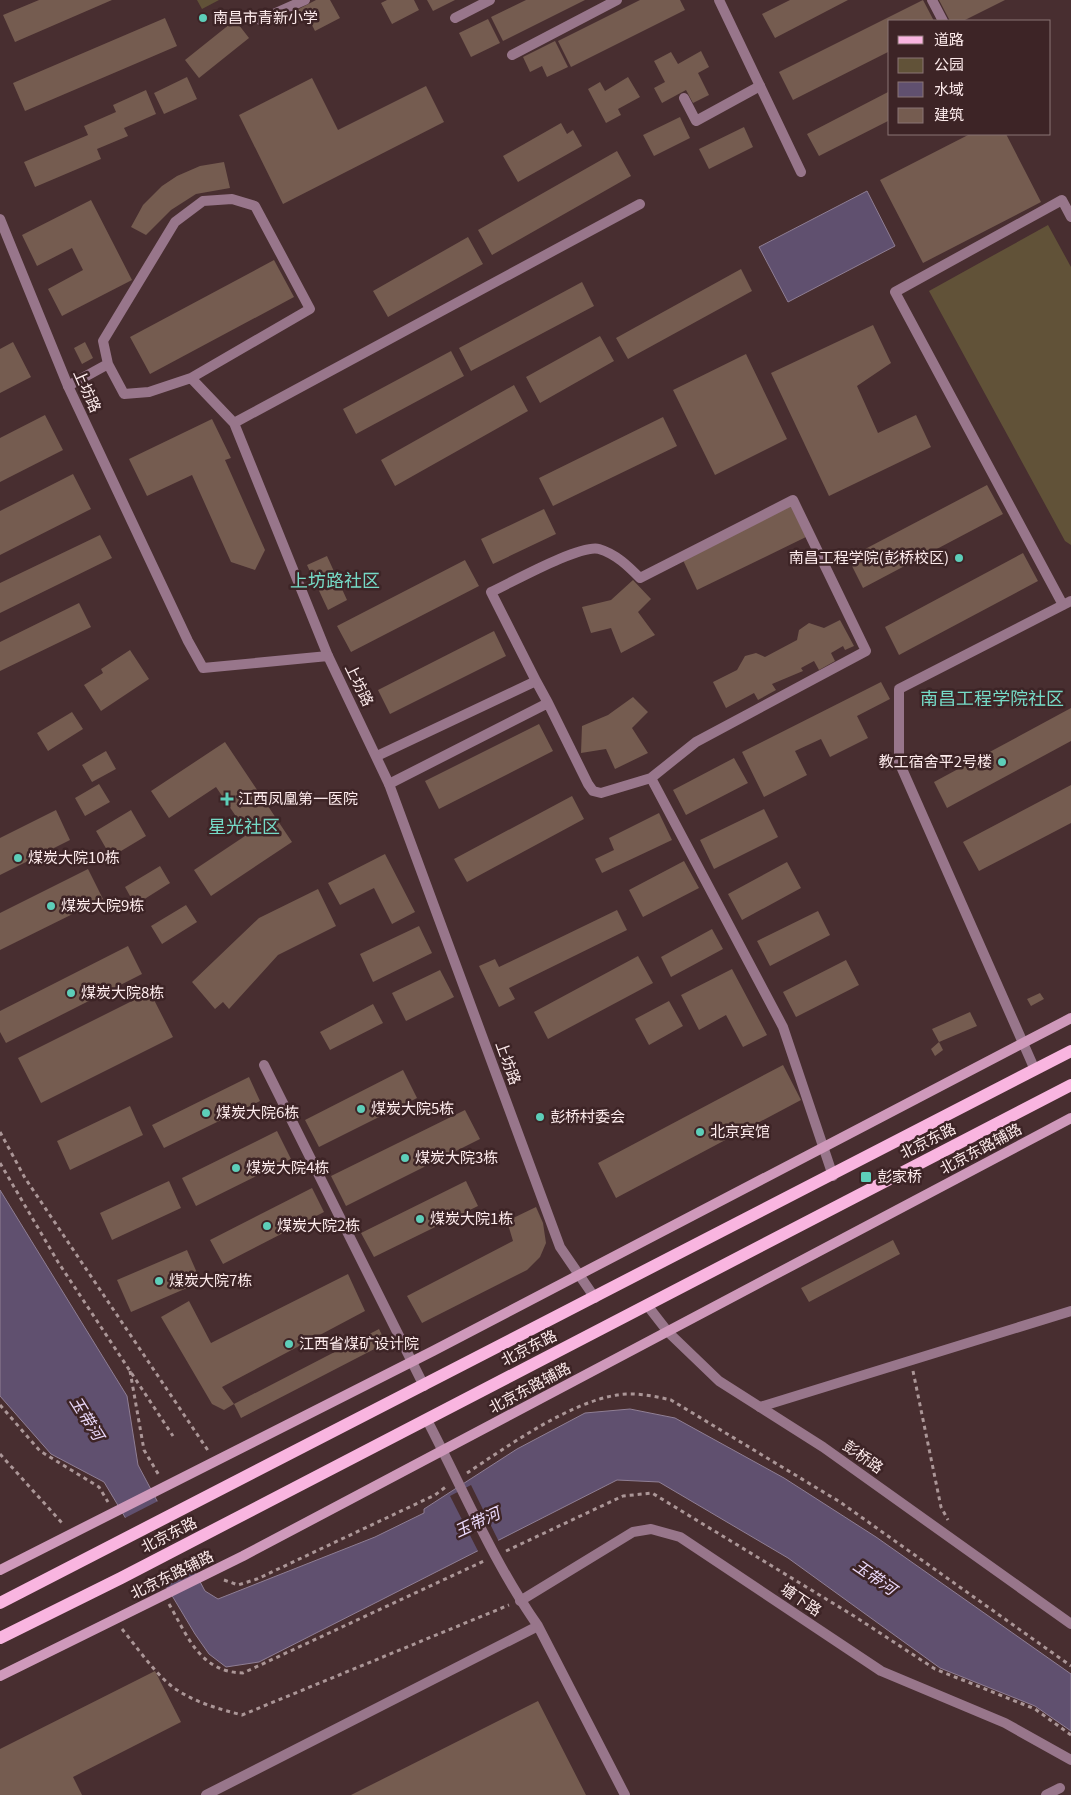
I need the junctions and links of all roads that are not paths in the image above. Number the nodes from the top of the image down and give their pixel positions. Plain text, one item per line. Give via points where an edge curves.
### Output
1 (305, 0) edge
2 (490, 0) edge
3 (617, 0) edge
4 (719, 0) edge
5 (932, 0) edge
6 (455, 18) dead end
7 (260, 20) dead end
8 (942, 20) edge
9 (512, 55) dead end
10 (760, 86) junction
11 (684, 98) dead end
12 (802, 172) dead end
13 (640, 204) dead end
14 (1071, 217) edge
15 (0, 219) edge
16 (108, 364) junction
17 (191, 378) junction
18 (68, 386) junction
19 (234, 423) junction
20 (1067, 603) edge
21 (328, 656) junction
22 (536, 681) junction
23 (548, 704) junction
24 (377, 756) junction
25 (651, 778) junction
26 (388, 784) junction
27 (1071, 1018) edge
28 (1023, 1043) junction
29 (1071, 1051) edge
30 (264, 1066) dead end
31 (1035, 1070) junction
32 (1071, 1085) edge
33 (1071, 1118) edge
34 (823, 1147) junction
35 (833, 1176) junction
36 (579, 1275) junction
37 (595, 1298) junction
38 (647, 1305) junction
39 (1071, 1311) edge
40 (668, 1332) junction
41 (412, 1362) junction
42 (424, 1386) junction
43 (760, 1407) junction
44 (427, 1420) junction
45 (443, 1450) junction
46 (0, 1570) edge
47 (520, 1601) junction
48 (0, 1603) edge
49 (1071, 1624) edge
50 (538, 1626) junction
51 (0, 1638) edge
52 (0, 1676) edge
53 (1071, 1760) edge
54 (1060, 1788) dead end
55 (206, 1795) edge
56 (625, 1795) edge
57 (1046, 1795) edge

1 - 7 street
2 - 6 street
3 - 9 street
4 - 10 street
5 - 8 street
10 - 11 street via 696,121
10 - 12 street
13 - 19 street
14 - 20 street via 1062,200 895,292
15 - 18 street, 上坊路
16 - 17 street via 124,394 149,392
16 - 17 street via 103,341 175,222 203,202 232,199 255,206 310,309
16 - 18 street
17 - 19 street
18 - 21 street, 上坊路 via 203,668
19 - 21 street
20 - 28 street via 899,689 899,762
21 - 24 street, 上坊路
22 - 23 street
22 - 24 street
22 - 25 street via 491,592 578,551 597,548 622,560 640,578 793,500 866,651 696,742
23 - 25 street via 593,791 601,794
23 - 26 street
24 - 26 street, 上坊路
25 - 34 street via 783,1027
26 - 36 street, 上坊路 via 560,1247
27 - 28 main road
28 - 31 street
28 - 34 main road
29 - 31 main road, 北京东路
30 - 41 street
31 - 35 main road, 北京东路
32 - 38 main road, 北京东路
33 - 40 main road, 北京东路辅路
34 - 35 street
34 - 36 main road
35 - 37 main road, 北京东路
36 - 37 street, 上坊路
36 - 41 main road
37 - 42 main road, 北京东路
38 - 40 street, 彭桥路
38 - 44 main road, 北京东路
39 - 43 street
40 - 43 street, 彭桥路 via 720,1381
40 - 45 main road, 北京东路辅路
41 - 42 street
41 - 46 main road
42 - 48 main road, 北京东路
43 - 49 street, 彭桥路 via 822,1447
44 - 45 street
44 - 51 main road, 北京东路
45 - 47 street
45 - 52 main road, 北京东路辅路 via 244,1556
47 - 50 street
47 - 53 street, 塘下路 via 633,1532 651,1529 680,1537 881,1671 1005,1723
50 - 55 street
50 - 56 street
54 - 57 street

